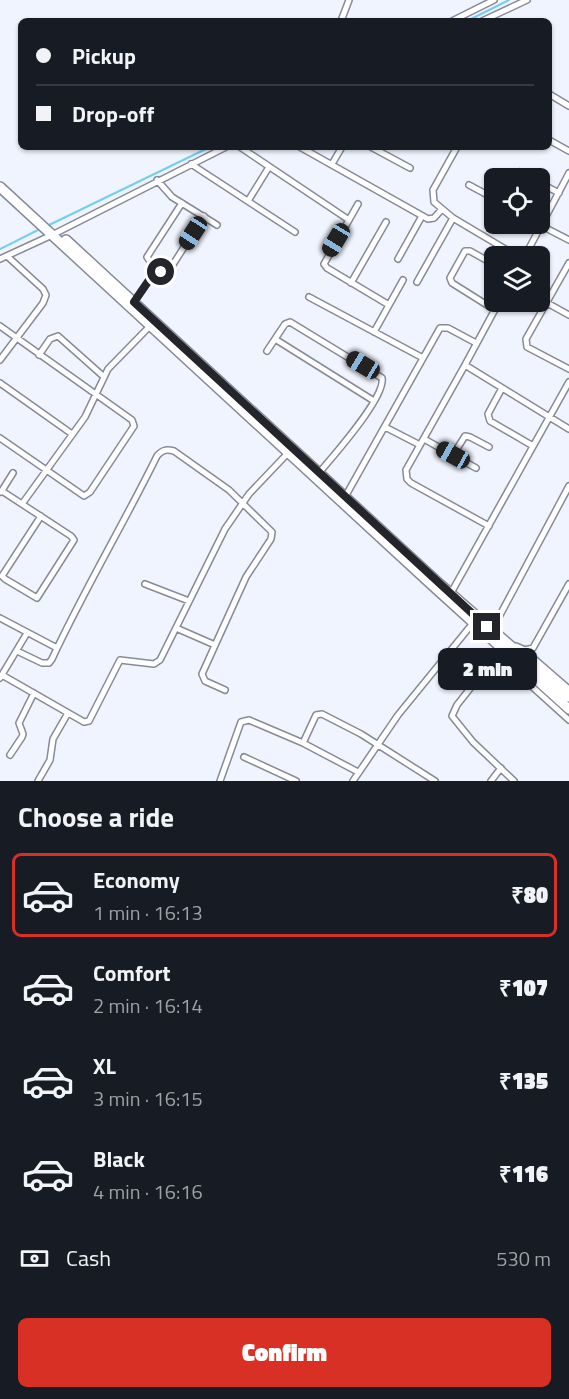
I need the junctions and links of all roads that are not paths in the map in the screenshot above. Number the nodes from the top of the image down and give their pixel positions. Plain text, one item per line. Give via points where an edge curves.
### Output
1 (349, 0) edge
2 (494, 0) edge
3 (527, 0) edge
4 (342, 18) edge
5 (458, 18) edge
6 (488, 18) edge
7 (552, 96) edge
8 (569, 106) edge
9 (552, 142) edge
10 (220, 150) edge
11 (244, 150) edge
12 (306, 150) edge
13 (340, 150) edge
14 (377, 150) edge
15 (455, 150) edge
16 (569, 151) edge
17 (191, 164) junction
18 (332, 164) junction
19 (269, 167) junction
20 (410, 168) dead end
21 (569, 173) edge
22 (0, 180) edge
23 (157, 180) junction
24 (469, 185) dead end
25 (0, 187) edge
26 (550, 188) edge
27 (559, 193) junction
28 (484, 194) edge
29 (248, 201) junction
30 (182, 203) junction
31 (358, 204) dead end
32 (550, 208) edge
33 (442, 209) junction
34 (204, 216) junction
35 (422, 216) junction
36 (453, 218) junction
37 (349, 220) junction
38 (386, 222) dead end
39 (217, 225) dead end
40 (50, 229) junction
41 (550, 230) edge
42 (295, 232) dead end
43 (569, 240) edge
44 (500, 246) edge
45 (7, 256) junction
46 (0, 259) edge
47 (484, 259) edge
48 (398, 260) dead end
49 (569, 263) edge
50 (156, 270) junction
51 (403, 280) dead end
52 (417, 282) dead end
53 (351, 283) junction
54 (550, 296) edge
55 (309, 297) dead end
56 (134, 302) junction
57 (484, 303) edge
58 (389, 305) junction
59 (550, 305) edge
60 (494, 312) edge
61 (541, 312) edge
62 (569, 315) edge
63 (0, 326) edge
64 (150, 326) junction
65 (374, 332) junction
66 (15, 338) junction
67 (275, 339) junction
68 (477, 343) junction
69 (267, 351) dead end
70 (39, 355) junction
71 (423, 358) junction
72 (0, 360) edge
73 (465, 365) junction
74 (569, 369) edge
75 (103, 376) junction
76 (569, 382) edge
77 (0, 383) edge
78 (502, 388) junction
79 (96, 396) junction
80 (374, 401) junction
81 (550, 418) junction
82 (385, 427) junction
83 (569, 429) edge
84 (72, 434) junction
85 (0, 438) edge
86 (422, 442) junction
87 (533, 446) junction
88 (489, 447) dead end
89 (288, 453) junction
90 (453, 455) junction
91 (476, 468) dead end
92 (45, 470) junction
93 (13, 473) dead end
94 (319, 473) junction
95 (569, 486) edge
96 (1, 492) edge
97 (345, 497) junction
98 (243, 502) junction
99 (22, 504) junction
100 (41, 516) junction
101 (489, 526) junction
102 (145, 584) dead end
103 (569, 584) edge
104 (451, 593) junction
105 (189, 601) junction
106 (0, 618) edge
107 (473, 623) junction
108 (176, 628) junction
109 (492, 631) junction
110 (27, 633) junction
111 (215, 645) junction
112 (57, 648) junction
113 (17, 651) junction
114 (512, 651) junction
115 (1, 677) edge
116 (569, 679) edge
117 (567, 687) edge
118 (225, 690) dead end
119 (34, 693) junction
120 (569, 697) edge
121 (569, 709) edge
122 (68, 713) junction
123 (569, 720) edge
124 (303, 743) junction
125 (377, 744) junction
126 (10, 755) dead end
127 (244, 757) dead end
128 (501, 768) junction
129 (357, 778) edge
130 (38, 781) edge
131 (220, 781) edge
132 (296, 781) edge
133 (435, 781) edge
134 (491, 781) edge
135 (514, 781) edge

1 - 4 street
2 - 5 street
3 - 6 street
7 - 8 street
9 - 16 street
10 - 17 street
11 - 19 street
12 - 18 street
13 - 18 street
14 - 20 street
15 - 33 street via 433,190 434,202
17 - 23 street
17 - 29 street
18 - 35 street
19 - 29 street
19 - 37 street
21 - 27 street
22 - 40 main road
23 - 30 street
23 - 40 street
24 - 28 street
25 - 40 main road
26 - 27 street
27 - 32 street
29 - 42 street
30 - 34 street
30 - 50 street via 147,257
31 - 37 street
33 - 35 street via 431,219
33 - 36 street
34 - 39 street
34 - 50 street via 172,266 166,271
35 - 48 street
36 - 44 street
36 - 52 street
37 - 53 street via 324,264
38 - 53 street
40 - 45 street
40 - 56 main road
40 - 64 main road
41 - 43 street
45 - 46 street
45 - 66 street via 46,296
47 - 57 street via 465,250 450,278
49 - 54 street
50 - 56 street
51 - 58 street
53 - 58 street
55 - 65 street
56 - 94 main road
58 - 65 street
59 - 62 street
60 - 68 street
61 - 74 street via 526,343
63 - 66 street
64 - 75 street
64 - 89 main road
65 - 71 street
66 - 70 street
66 - 72 street
67 - 69 street
67 - 80 street
67 - 80 street via 285,324 293,323 380,375 384,381
68 - 71 street via 444,327
68 - 73 street
70 - 75 street via 50,339 58,336
70 - 79 street
71 - 82 street
73 - 78 street
73 - 86 street
75 - 79 street
76 - 81 street
77 - 84 street
78 - 81 street
78 - 87 street via 488,418
79 - 84 street
79 - 92 street via 134,423 127,438 87,495 80,495
80 - 94 street
81 - 83 street
81 - 87 street
82 - 86 street
82 - 97 street
84 - 92 street
85 - 92 street
86 - 90 street
86 - 101 street via 406,470 407,479
87 - 101 street
88 - 90 street via 465,436
89 - 98 street
89 - 107 main road
90 - 91 street
92 - 99 street
93 - 96 street
94 - 97 main road
95 - 109 street
96 - 99 street
97 - 104 main road
98 - 105 street
98 - 111 street via 271,529 273,536 246,577
98 - 112 street via 174,452 161,451
99 - 100 street
100 - 100 street via 2,576 38,598 74,540
101 - 104 street
102 - 105 street
103 - 114 street via 535,645 529,650
104 - 109 main road
105 - 108 street
106 - 110 street
107 - 114 main road
107 - 125 street
108 - 111 street
108 - 122 street via 158,663 124,659 116,663 89,721
109 - 114 main road
110 - 112 street
110 - 113 street
111 - 118 street via 202,677
112 - 113 street via 46,664
113 - 115 street
114 - 117 street
114 - 120 main road
114 - 121 main road
114 - 123 street via 505,657 507,664
114 - 128 street via 457,705 452,716
115 - 119 street
116 - 117 street
119 - 122 street
119 - 126 street via 19,723 22,737
122 - 130 street via 52,739 50,760
124 - 125 street via 319,714
124 - 129 street
124 - 131 street via 244,720
125 - 129 street
125 - 133 street
127 - 132 street
128 - 134 street
128 - 135 street

